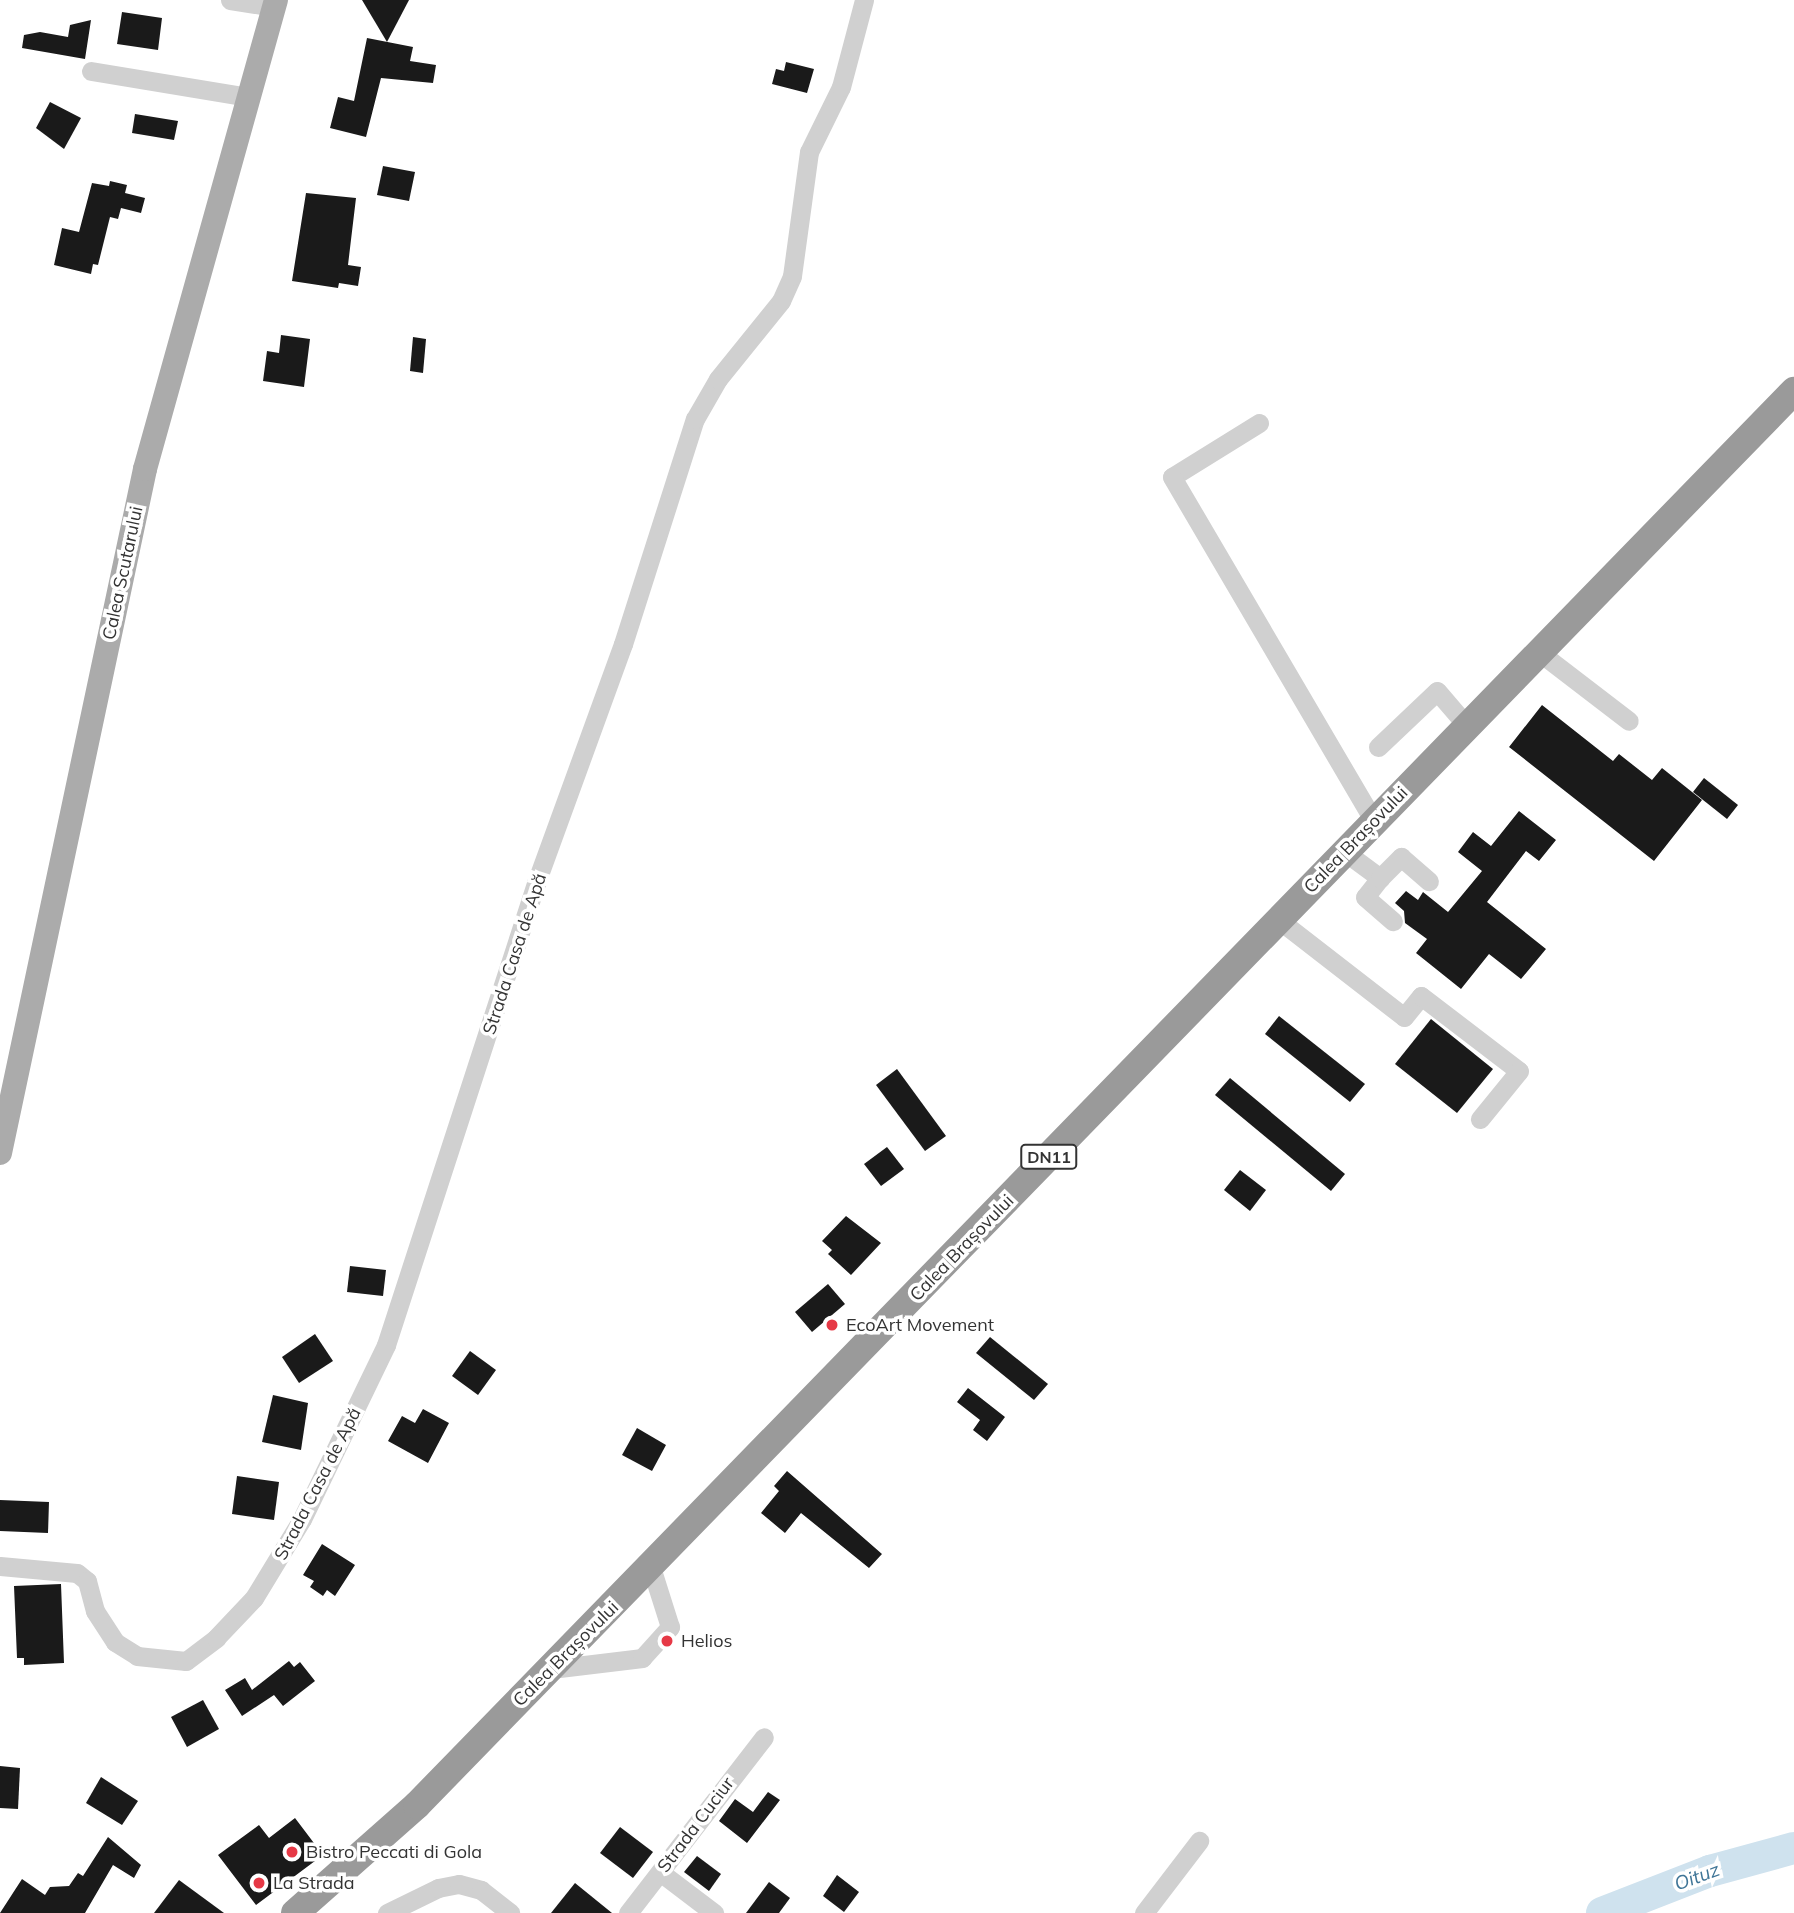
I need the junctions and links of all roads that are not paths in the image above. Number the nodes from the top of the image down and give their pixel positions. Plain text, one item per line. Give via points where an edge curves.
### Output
1 (230, 0) edge
2 (864, 0) edge
3 (275, 4) edge
4 (92, 71) dead end
5 (248, 97) junction
6 (1794, 391) edge
7 (1259, 423) dead end
8 (1539, 652) junction
9 (1629, 721) dead end
10 (1467, 726) junction
11 (1378, 747) dead end
12 (1374, 821) junction
13 (1345, 852) junction
14 (1380, 878) junction
15 (1429, 880) dead end
16 (1279, 920) junction
17 (1394, 921) dead end
18 (1480, 1119) dead end
19 (0, 1153) edge
20 (0, 1566) edge
21 (651, 1567) junction
22 (551, 1669) junction
23 (764, 1737) dead end
24 (1199, 1841) dead end
25 (660, 1872) junction
26 (295, 1913) edge
27 (387, 1913) edge
28 (510, 1913) edge
29 (628, 1913) edge
30 (713, 1913) edge
31 (1144, 1913) edge

1 - 3 street
2 - 20 street, Strada Casa de Apă via 841,87 809,152 792,276 780,300 718,379 695,419 623,644 536,883 386,1345 302,1519 254,1598 216,1639 186,1661 136,1656 114,1642 96,1611 87,1581 77,1573
3 - 5 main road, Calea Scutarului
4 - 5 street
5 - 19 main road, Calea Scutarului via 145,468
6 - 8 highway, Calea Brașovului / DN11
7 - 12 street via 1172,477
8 - 9 street
8 - 10 highway, Calea Brașovului / DN11
10 - 11 street via 1437,691
10 - 12 highway, Calea Brașovului / DN11
12 - 13 highway, Calea Brașovului / DN11
13 - 14 street
13 - 16 highway, Calea Brașovului / DN11
14 - 15 street via 1401,857
14 - 17 street via 1365,897
16 - 18 street via 1404,1017 1420,996 1519,1071
16 - 21 highway, Calea Brașovului / DN11
21 - 22 highway, Calea Brașovului / DN11
21 - 22 street via 670,1627 642,1658
22 - 26 highway, Calea Brașovului / DN11 via 417,1805
23 - 25 street, Strada Cuciur
24 - 31 street
25 - 29 street, Strada Cuciur
25 - 30 street
27 - 28 street via 438,1888 459,1884 481,1890

